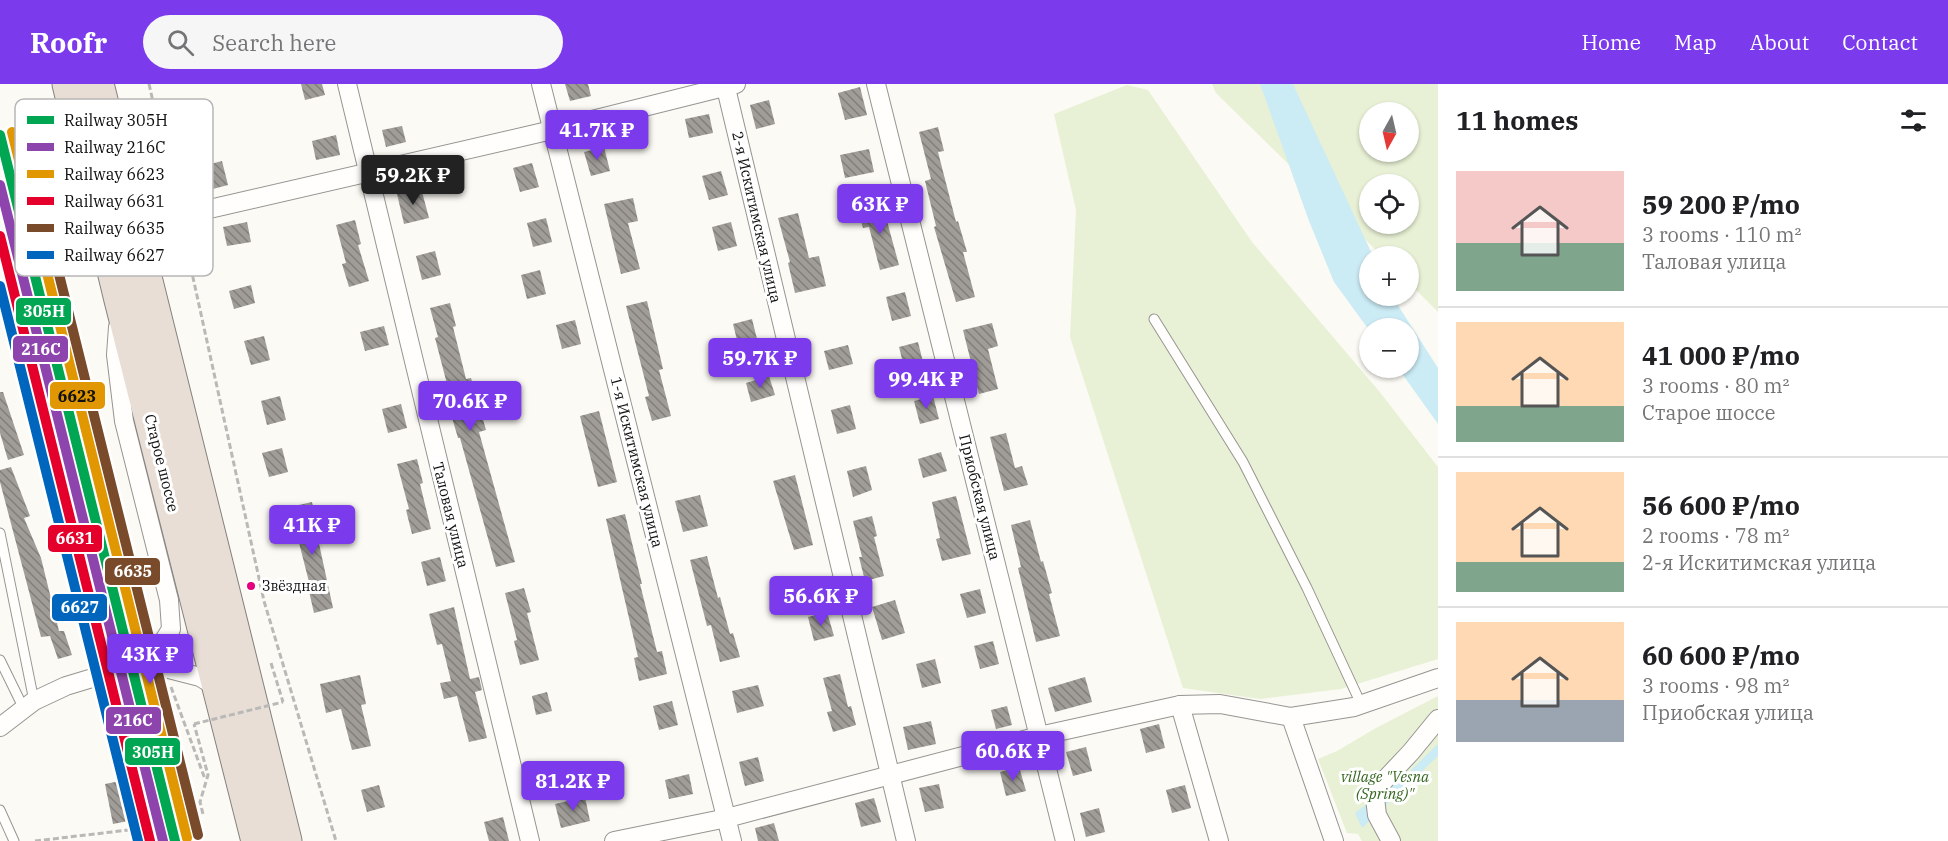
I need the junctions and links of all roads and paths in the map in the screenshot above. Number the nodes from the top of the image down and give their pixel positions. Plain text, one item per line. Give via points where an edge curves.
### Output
1 (69, 84) edge
2 (97, 84) edge
3 (149, 84) edge
4 (347, 84) edge
5 (541, 84) edge
6 (876, 84) edge
7 (729, 85) edge
8 (73, 99) edge
9 (101, 99) edge
10 (152, 99) edge
11 (552, 130) junction
12 (369, 171) junction
13 (213, 208) edge
14 (115, 276) edge
15 (145, 276) edge
16 (192, 276) edge
17 (121, 300) junction
18 (1154, 319) dead end
19 (0, 533) edge
20 (0, 660) edge
21 (271, 663) dead end
22 (138, 665) junction
23 (165, 668) junction
24 (1437, 681) edge
25 (218, 688) junction
26 (1361, 704) junction
27 (29, 705) junction
28 (1180, 705) junction
29 (1291, 717) junction
30 (1438, 719) edge
31 (0, 727) edge
32 (1039, 736) junction
33 (890, 774) junction
34 (206, 781) junction
35 (0, 810) edge
36 (727, 818) junction
37 (14, 841) edge
38 (35, 841) edge
39 (258, 841) edge
40 (285, 841) edge
41 (336, 841) edge
42 (530, 841) edge
43 (614, 841) edge
44 (732, 841) edge
45 (906, 841) edge
46 (1065, 841) edge
47 (1219, 841) edge
48 (1334, 841) edge
49 (1391, 841) edge

1 - 8 highway, Старое шоссе
2 - 9 highway, Старое шоссе
3 - 10 path
4 - 12 street, Таловая улица
5 - 11 street, 1-я Искитимская улица
6 - 32 street, Приобская улица
7 - 11 street
7 - 33 street, 2-я Искитимская улица
11 - 12 street
11 - 36 street, 1-я Искитимская улица
12 - 13 street
12 - 42 street, Таловая улица
14 - 17 highway, Старое шоссе
15 - 40 highway, Старое шоссе
16 - 41 path via 264,601
17 - 22 street via 116,355 124,422 169,600 171,629 158,650
17 - 25 highway, Старое шоссе
18 - 26 lane via 1243,462
19 - 27 lane
20 - 27 lane
21 - 34 path, bridge via 283,702 194,724 208,775
22 - 23 street
22 - 27 street via 66,686
23 - 25 street via 200,677
23 - 34 path
24 - 26 street
25 - 39 highway, Старое шоссе
26 - 29 street
27 - 31 street
28 - 29 street via 1220,704
28 - 32 street
28 - 47 street
29 - 48 street
30 - 49 street via 1378,787 1376,807
32 - 33 street
32 - 46 street, Приобская улица
33 - 36 street
33 - 45 street, 2-я Искитимская улица
34 - 38 path via 200,802 203,814 160,820 136,829
35 - 37 lane
36 - 43 street
36 - 44 street, 1-я Искитимская улица

